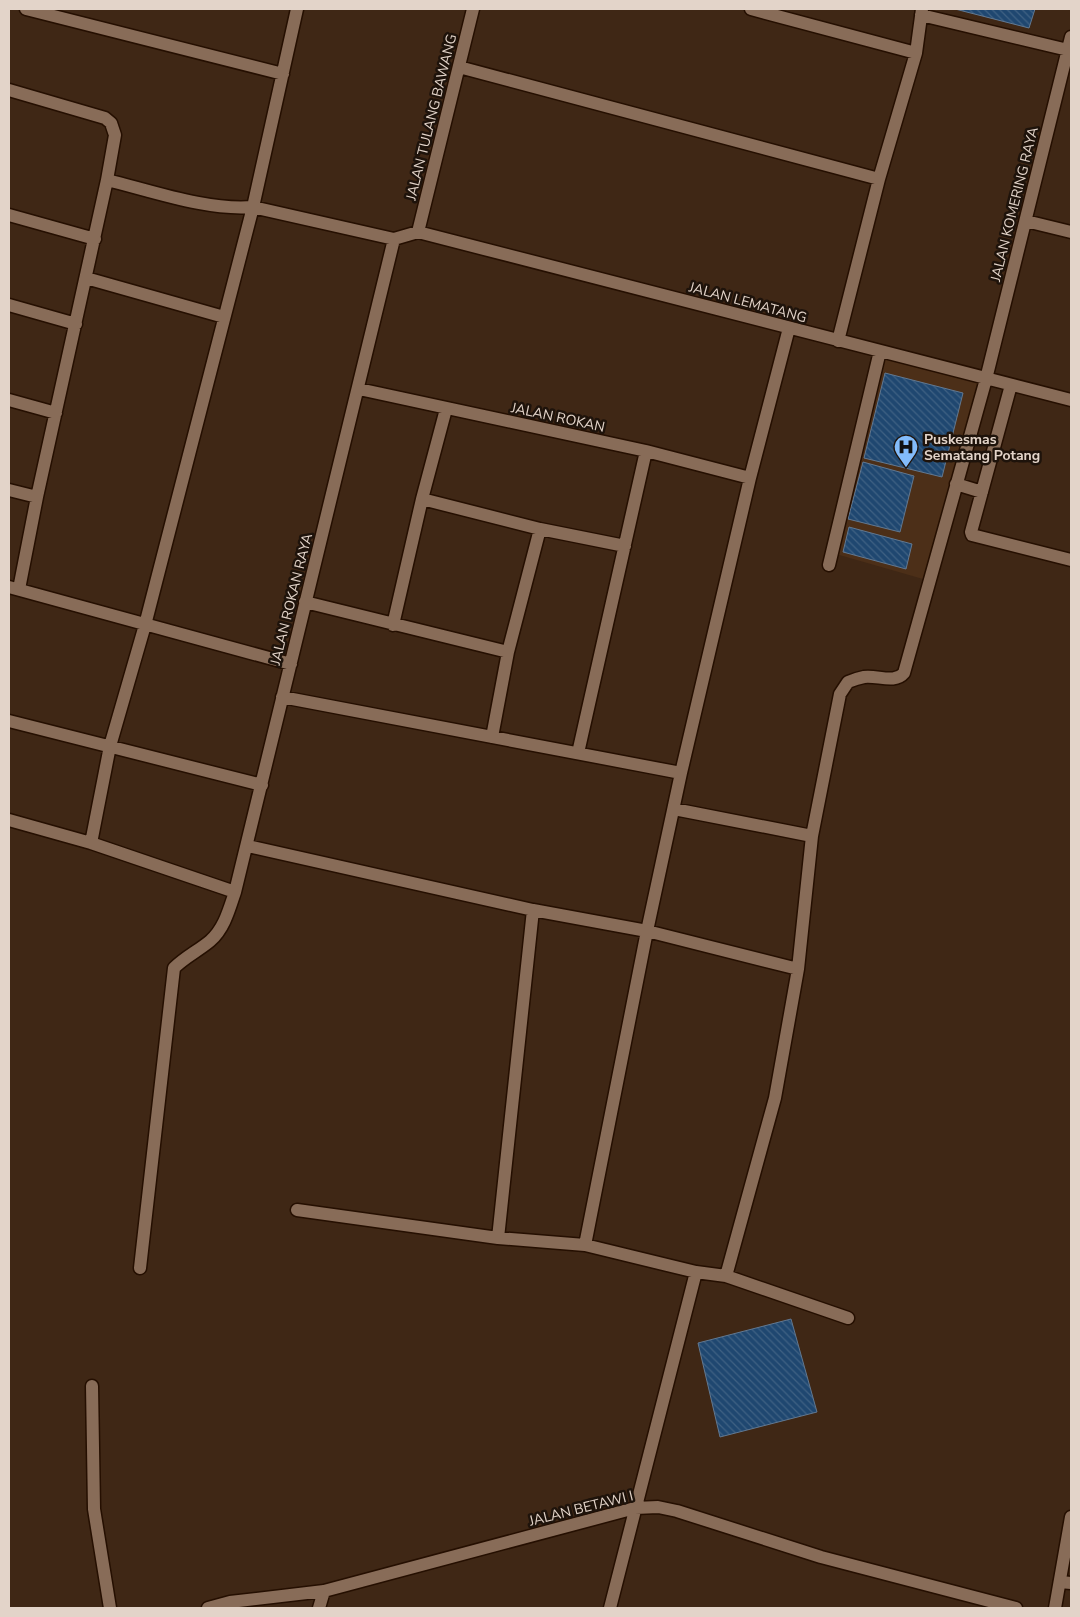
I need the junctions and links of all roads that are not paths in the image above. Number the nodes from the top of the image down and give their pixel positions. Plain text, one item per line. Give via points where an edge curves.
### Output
1 (26, 9) edge
2 (298, 9) edge
3 (473, 9) edge
4 (751, 9) edge
5 (921, 12) edge
6 (1071, 37) edge
7 (1068, 50) junction
8 (916, 53) junction
9 (459, 67) junction
10 (283, 74) junction
11 (1066, 79) edge
12 (9, 90) edge
13 (879, 179) junction
14 (107, 180) junction
15 (253, 207) junction
16 (9, 215) edge
17 (1026, 221) junction
18 (418, 232) junction
19 (1071, 232) edge
20 (95, 239) junction
21 (394, 239) junction
22 (86, 278) junction
23 (9, 305) edge
24 (224, 317) junction
25 (76, 324) junction
26 (790, 328) junction
27 (838, 341) junction
28 (880, 351) junction
29 (986, 379) junction
30 (1012, 385) junction
31 (359, 389) junction
32 (9, 400) edge
33 (1071, 400) edge
34 (446, 409) junction
35 (56, 413) junction
36 (646, 451) junction
37 (750, 478) junction
38 (956, 484) junction
39 (9, 490) edge
40 (982, 492) junction
41 (37, 497) junction
42 (422, 499) junction
43 (540, 528) junction
44 (625, 546) junction
45 (1071, 560) edge
46 (829, 565) dead end
47 (14, 588) edge
48 (305, 602) junction
49 (145, 625) junction
50 (393, 625) junction
51 (508, 652) junction
52 (291, 664) junction
53 (282, 697) junction
54 (9, 721) edge
55 (492, 737) junction
56 (110, 746) junction
57 (578, 753) junction
58 (680, 773) junction
59 (262, 785) junction
60 (674, 809) junction
61 (9, 820) edge
62 (812, 836) junction
63 (91, 843) junction
64 (248, 846) junction
65 (236, 892) junction
66 (533, 910) junction
67 (647, 931) junction
68 (798, 969) junction
69 (297, 1210) dead end
70 (498, 1238) junction
71 (585, 1245) junction
72 (140, 1268) dead end
73 (696, 1272) junction
74 (726, 1276) junction
75 (848, 1318) dead end
76 (92, 1386) dead end
77 (635, 1508) junction
78 (1071, 1518) edge
79 (1065, 1582) edge
80 (324, 1590) junction
81 (110, 1608) edge
82 (208, 1608) edge
83 (318, 1608) edge
84 (610, 1608) edge
85 (1016, 1608) edge
86 (1055, 1608) edge

1 - 10 street
2 - 10 street
3 - 9 street, JALAN TULANG BAWANG
4 - 8 street
5 - 7 street
5 - 8 street
6 - 7 street, JALAN KOMERING RAYA
7 - 11 street, JALAN KOMERING RAYA
8 - 13 street
9 - 13 street
9 - 18 street, JALAN TULANG BAWANG
10 - 15 street
11 - 17 street, JALAN KOMERING RAYA
12 - 14 street via 106,118 112,123 115,135
13 - 27 street
14 - 15 street via 213,206
14 - 20 street
15 - 21 street
15 - 24 street
16 - 20 street
17 - 19 street
17 - 29 street, JALAN KOMERING RAYA
18 - 21 street
18 - 26 street, JALAN LEMATANG
20 - 22 street
21 - 31 street, JALAN ROKAN RAYA
22 - 24 street
22 - 25 street
23 - 25 street
24 - 49 street
25 - 35 street
26 - 27 street, JALAN LEMATANG
26 - 37 street
27 - 28 street, JALAN LEMATANG
28 - 29 street, JALAN LEMATANG
28 - 46 street
29 - 30 street, JALAN LEMATANG
29 - 38 street, JALAN KOMERING RAYA
30 - 33 street, JALAN LEMATANG
30 - 40 street
31 - 34 street, JALAN ROKAN
31 - 48 street, JALAN ROKAN RAYA
32 - 35 street
34 - 36 street, JALAN ROKAN
34 - 42 street
35 - 41 street
36 - 37 street, JALAN ROKAN
36 - 44 street
37 - 58 street
38 - 40 street
38 - 62 street, JALAN KOMERING RAYA via 904,673 894,679 865,677 848,682 840,694
39 - 41 street
40 - 45 street via 972,536
41 - 47 street
42 - 43 street
42 - 50 street
43 - 44 street
43 - 51 street
44 - 57 street
47 - 49 street
48 - 50 street
48 - 52 street, JALAN ROKAN RAYA
49 - 52 street
49 - 56 street
50 - 51 street
51 - 55 street
52 - 53 street, JALAN ROKAN RAYA
53 - 55 street
53 - 59 street, JALAN ROKAN RAYA
54 - 56 street
55 - 57 street
56 - 59 street
56 - 63 street
57 - 58 street
58 - 60 street
59 - 64 street, JALAN ROKAN RAYA
60 - 62 street
60 - 67 street
61 - 63 street
62 - 68 street, JALAN KOMERING RAYA
63 - 65 street
64 - 65 street, JALAN ROKAN RAYA
64 - 66 street
65 - 72 street, JALAN ROKAN RAYA via 220,930 210,942 182,959 174,968
66 - 67 street
66 - 70 street
67 - 68 street
67 - 71 street
68 - 74 street, JALAN KOMERING RAYA via 775,1098
69 - 70 street
70 - 71 street
71 - 73 street
73 - 74 street
73 - 77 street
74 - 75 street
76 - 81 street via 94,1509
77 - 80 street, JALAN BETAWI I
77 - 84 street
77 - 85 street, JALAN BETAWI I via 677,1511 821,1557
78 - 79 street
79 - 86 street
80 - 82 street, JALAN BETAWI I via 230,1602
80 - 83 street

